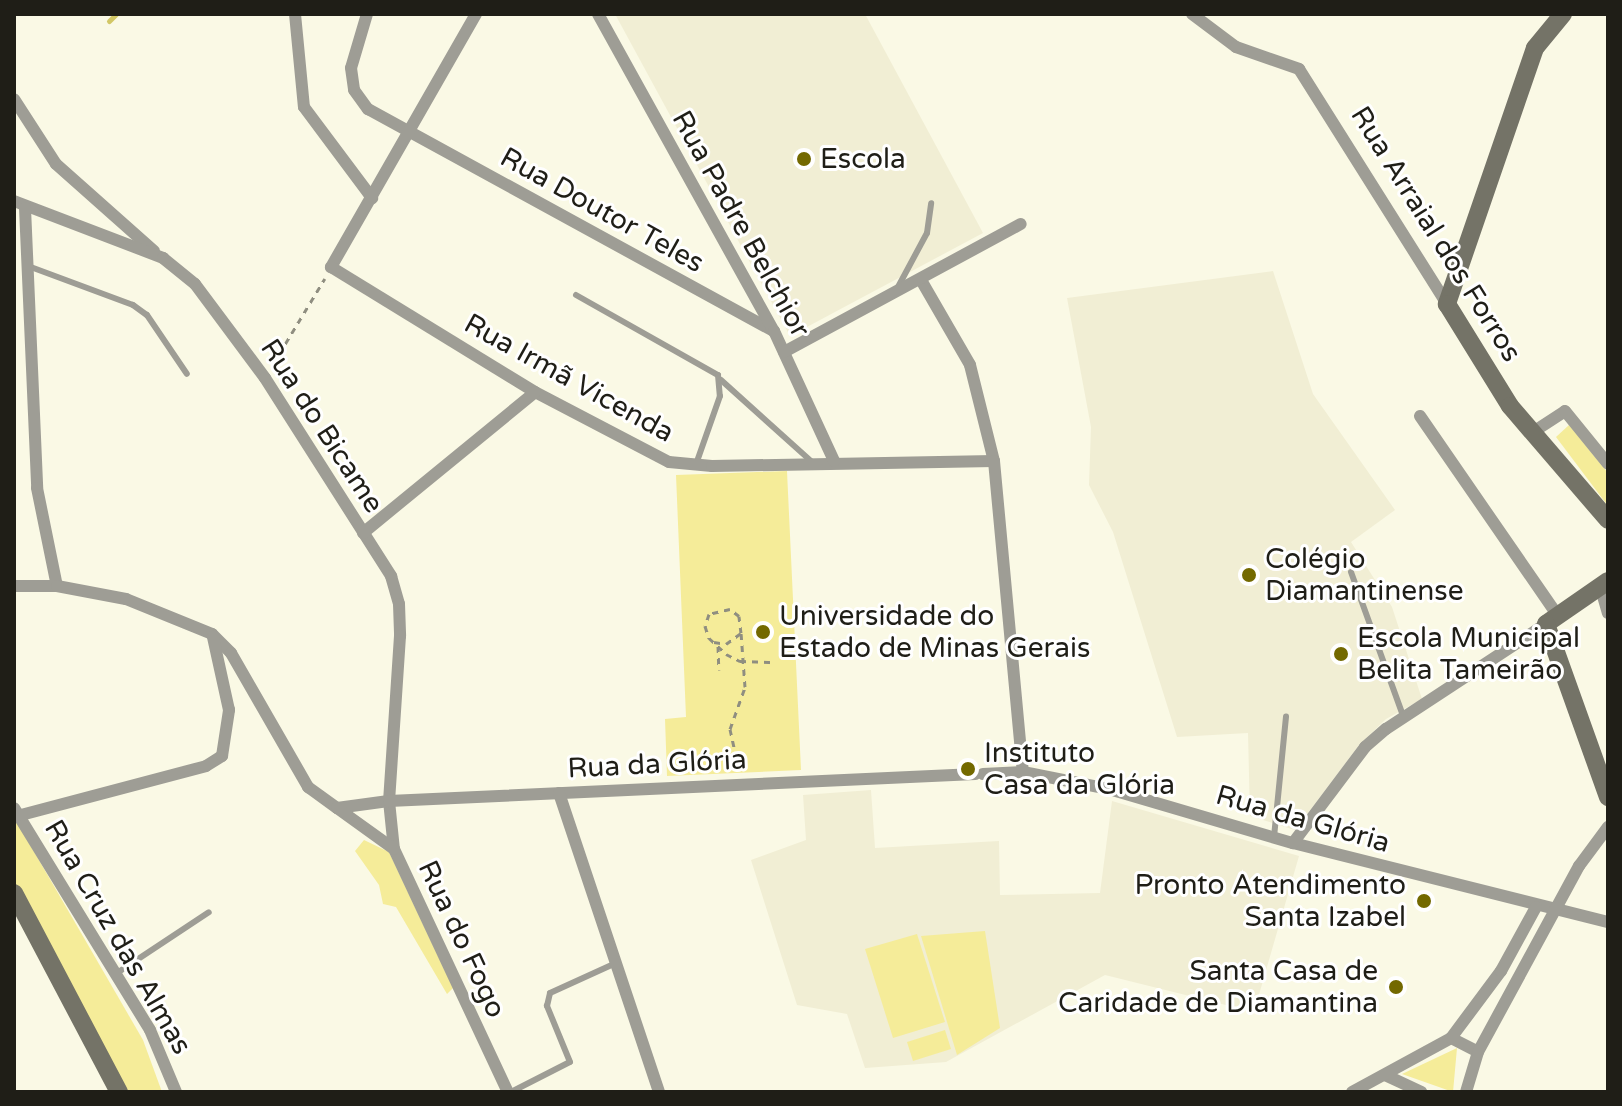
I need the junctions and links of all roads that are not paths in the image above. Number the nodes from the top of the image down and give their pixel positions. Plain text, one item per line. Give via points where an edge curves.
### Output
1 (295, 14) edge
2 (367, 14) edge
3 (476, 14) edge
4 (598, 14) edge
5 (1192, 14) edge
6 (1563, 14) edge
7 (14, 99) edge
8 (408, 131) junction
9 (372, 198) junction
10 (931, 203) dead end
11 (19, 204) edge
12 (1021, 224) dead end
13 (163, 258) junction
14 (28, 266) junction
15 (921, 280) junction
16 (895, 294) junction
17 (576, 295) dead end
18 (1447, 304) junction
19 (774, 331) junction
20 (784, 352) junction
21 (187, 374) dead end
22 (721, 380) junction
23 (535, 392) junction
24 (1420, 416) dead end
25 (1533, 432) junction
26 (834, 461) junction
27 (994, 461) junction
28 (812, 462) junction
29 (1608, 464) edge
30 (695, 466) junction
31 (1608, 520) edge
32 (363, 533) junction
33 (1351, 572) dead end
34 (1604, 585) edge
35 (14, 586) edge
36 (57, 586) junction
37 (1608, 613) edge
38 (1552, 620) junction
39 (212, 634) junction
40 (1403, 716) junction
41 (1286, 717) dead end
42 (1023, 772) junction
43 (559, 793) junction
44 (1608, 797) edge
45 (389, 801) junction
46 (337, 808) junction
47 (17, 811) edge
48 (1608, 827) edge
49 (1274, 837) junction
50 (1293, 843) junction
51 (394, 849) junction
52 (14, 893) edge
53 (1536, 907) junction
54 (1555, 911) junction
55 (209, 912) dead end
56 (1608, 922) edge
57 (614, 964) junction
58 (117, 973) junction
59 (1451, 1038) junction
60 (1478, 1052) junction
61 (1385, 1075) junction
62 (119, 1092) edge
63 (176, 1092) edge
64 (510, 1092) edge
65 (659, 1092) edge
66 (1352, 1092) edge
67 (1421, 1092) edge
68 (1466, 1092) edge

1 - 9 street via 304,107
2 - 8 street, Rua Doutor Teles via 352,60 354,90 368,109
3 - 8 street
4 - 19 street, Rua Padre Belchior
5 - 18 street, Rua Arraial dos Forros via 1236,47 1299,69
6 - 18 main road via 1532,55
7 - 13 street via 25,123 63,171
8 - 9 street
8 - 19 street, Rua Doutor Teles
9 - 23 street, Rua Irmã Vicenda via 331,267
10 - 16 lane via 927,233
11 - 13 street, Rua do Bicame
11 - 14 street
12 - 15 street
13 - 32 street, Rua do Bicame via 210,300
14 - 21 lane via 133,305 147,315
14 - 36 street via 37,488
15 - 16 street
15 - 27 street via 970,365
16 - 20 street
17 - 22 lane
18 - 25 main road, Rua Arraial dos Forros via 1510,406
19 - 20 street, Rua Padre Belchior
20 - 26 street, Rua Padre Belchior
22 - 28 lane
22 - 30 lane
23 - 30 street, Rua Irmã Vicenda via 657,457
23 - 32 street
24 - 38 street
25 - 29 street via 1565,411
25 - 31 main road, Rua Arraial dos Forros
26 - 27 street, Rua Irmã Vicenda
26 - 28 street, Rua Irmã Vicenda
27 - 42 street
28 - 30 street, Rua Irmã Vicenda
32 - 45 street, Rua do Bicame via 391,576 399,604
33 - 40 lane
34 - 37 street
34 - 38 main road
35 - 36 street
36 - 39 street via 151,607
38 - 40 street
38 - 44 main road
39 - 46 street via 231,653 308,787
39 - 47 street via 229,710 222,756 206,766
40 - 50 street via 1365,747
41 - 49 lane
42 - 43 street, Rua da Glória
42 - 49 street, Rua da Glória via 1109,789
43 - 45 street, Rua da Glória
43 - 57 street
45 - 46 street, Rua da Glória
45 - 51 street, Rua do Fogo
46 - 51 street
47 - 58 street, Rua Cruz das Almas
48 - 54 street
49 - 50 street, Rua da Glória
50 - 53 street, Rua da Glória
51 - 64 street, Rua do Fogo
52 - 62 main road
53 - 54 street, Rua da Glória
53 - 59 street via 1501,971
54 - 56 street, Rua da Glória
54 - 60 street
55 - 58 lane
57 - 64 lane via 550,993 547,1006 570,1062
57 - 65 street
58 - 63 street, Rua Cruz das Almas via 150,1030
59 - 60 street
59 - 61 street
60 - 68 street
61 - 66 street
61 - 67 street

